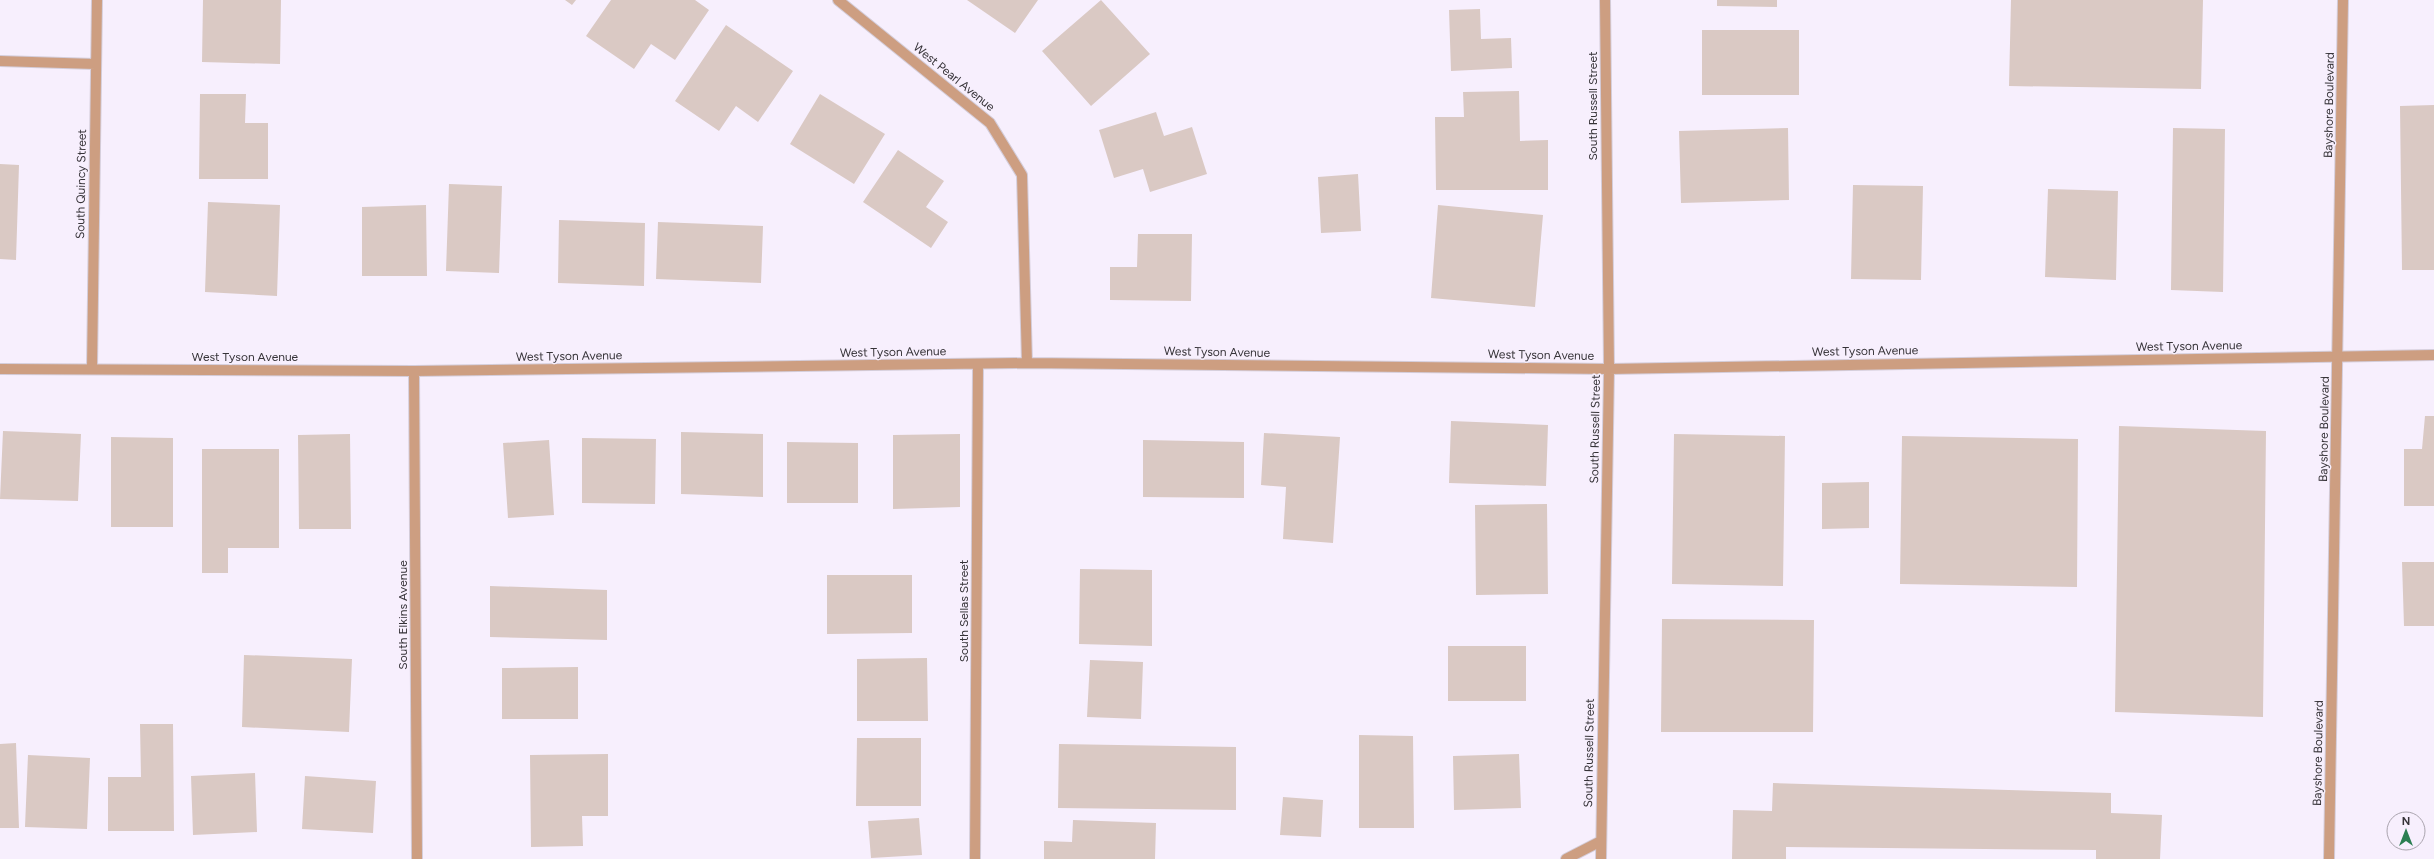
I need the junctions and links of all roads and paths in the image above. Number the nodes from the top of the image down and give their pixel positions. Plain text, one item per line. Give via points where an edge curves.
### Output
1 (97, 0) edge
2 (1605, 0) edge
3 (2343, 0) edge
4 (843, 1) edge
5 (0, 61) edge
6 (95, 64) junction
7 (2434, 355) edge
8 (2338, 356) junction
9 (1027, 362) junction
10 (978, 364) junction
11 (0, 369) edge
12 (92, 369) junction
13 (1608, 369) junction
14 (414, 371) junction
15 (1601, 841) junction
16 (417, 859) edge
17 (975, 859) edge
18 (1566, 859) edge
19 (1601, 859) edge
20 (2329, 859) edge

1 - 6 street, South Quincy Street
2 - 13 street, South Russell Street
3 - 8 street, Bayshore Boulevard
4 - 9 street, West Pearl Avenue via 990,123 1022,175
5 - 6 street
6 - 12 street, South Quincy Street
7 - 8 street, West Tyson Avenue
8 - 13 street, West Tyson Avenue
8 - 20 street, Bayshore Boulevard
9 - 10 street, West Tyson Avenue
9 - 13 street, West Tyson Avenue
10 - 14 street, West Tyson Avenue
10 - 17 street, South Sellas Street
11 - 12 street, West Tyson Avenue
12 - 14 street, West Tyson Avenue
13 - 15 street, South Russell Street
14 - 16 street, South Elkins Avenue
15 - 18 street
15 - 19 street, South Russell Street

